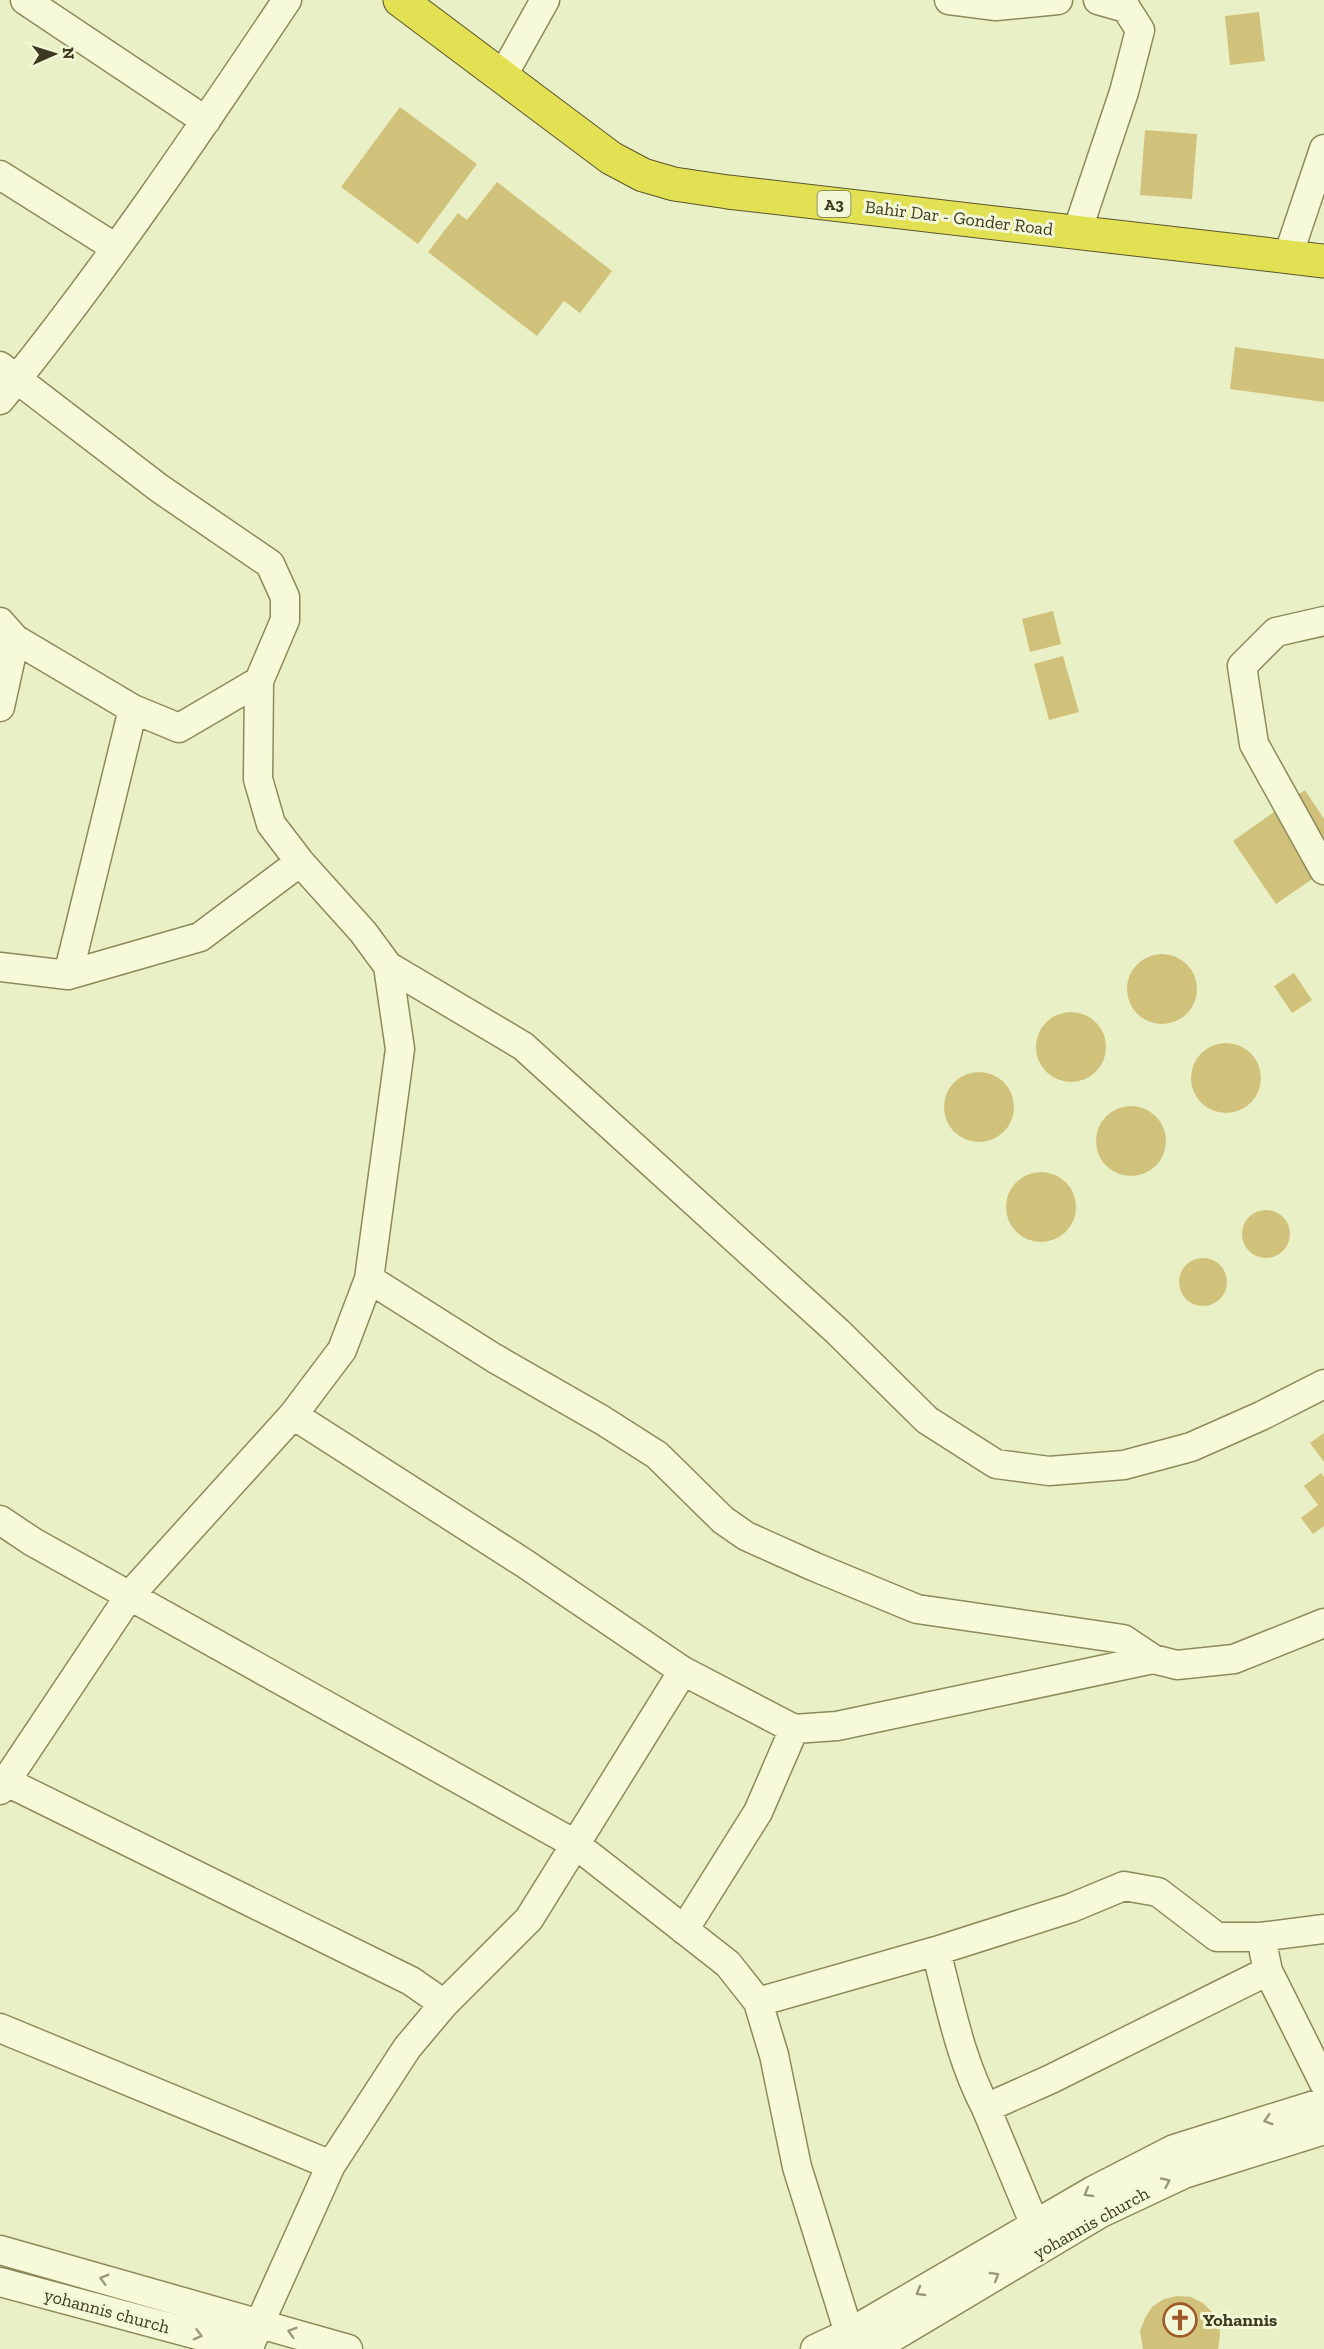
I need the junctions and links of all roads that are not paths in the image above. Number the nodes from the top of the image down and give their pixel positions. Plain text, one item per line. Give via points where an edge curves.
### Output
1 (25, 0) edge
2 (287, 0) edge
3 (400, 0) edge
4 (545, 0) edge
5 (949, 0) edge
6 (1058, 0) edge
7 (1098, 0) edge
8 (502, 77) junction
9 (206, 121) junction
10 (1324, 149) edge
11 (0, 175) edge
12 (1077, 232) junction
13 (116, 248) junction
14 (1288, 256) junction
15 (1324, 261) edge
16 (6, 381) edge
17 (1324, 621) edge
18 (8, 630) edge
19 (259, 681) junction
20 (0, 707) edge
21 (133, 709) junction
22 (300, 862) junction
23 (1324, 870) edge
24 (388, 966) junction
25 (0, 967) edge
26 (68, 975) junction
27 (369, 1279) junction
28 (1324, 1384) edge
29 (293, 1415) junction
30 (0, 1520) edge
31 (130, 1595) junction
32 (1324, 1623) edge
33 (1153, 1659) junction
34 (683, 1671) junction
35 (794, 1729) junction
36 (3, 1786) edge
37 (575, 1844) junction
38 (1324, 1929) edge
39 (684, 1930) junction
40 (1260, 1936) junction
41 (936, 1951) junction
42 (1268, 1971) junction
43 (758, 2002) junction
44 (444, 2004) junction
45 (0, 2028) edge
46 (1324, 2083) edge
47 (1324, 2102) edge
48 (986, 2108) junction
49 (1324, 2130) edge
50 (331, 2165) junction
51 (1035, 2224) junction
52 (0, 2250) edge
53 (0, 2282) edge
54 (260, 2322) junction
55 (852, 2341) edge
56 (330, 2346) edge
57 (249, 2349) edge
58 (814, 2349) edge
59 (873, 2349) edge

1 - 9 street
2 - 9 street
3 - 8 highway, Bahir Dar - Gonder Road / A3
4 - 8 street
5 - 6 street via 996,6
7 - 12 street via 1126,8 1140,30 1124,92
8 - 12 highway, Bahir Dar - Gonder Road / A3 via 611,158 643,175 675,184
9 - 13 street
10 - 14 street
11 - 13 street
12 - 14 highway, Bahir Dar - Gonder Road / A3
13 - 16 street
14 - 15 highway, Bahir Dar - Gonder Road / A3
16 - 19 street via 270,564 285,597 285,620
17 - 23 street via 1276,632 1242,666 1254,744
18 - 20 street
18 - 21 street
19 - 21 street via 179,728
19 - 22 street via 258,778 271,824
21 - 26 street
22 - 24 street
22 - 26 street via 200,937
24 - 27 street via 400,1049
24 - 28 street via 523,1046 838,1332 927,1420 996,1464 1049,1471 1124,1465 1191,1447
25 - 26 street
27 - 29 street via 342,1350
27 - 33 street via 657,1455 723,1520 746,1536 917,1609 1123,1639
29 - 31 street
29 - 34 street via 524,1563
30 - 31 street
31 - 36 street
31 - 37 street
32 - 33 street via 1234,1659 1177,1665
33 - 35 street via 837,1726
34 - 35 street
34 - 37 street
35 - 39 street via 758,1812
36 - 44 street via 411,1981
37 - 39 street
37 - 44 street via 529,1919
38 - 40 street
39 - 43 street via 728,1964
40 - 41 street via 1217,1937 1158,1892 1124,1886 1071,1908
40 - 42 street
41 - 43 street
41 - 48 street via 964,2056
42 - 46 street
42 - 48 street
43 - 55 street via 774,2055 797,2167
44 - 50 street via 407,2048
45 - 50 street
47 -> 51 street via 1174,2149
48 - 51 street
59 -> 49 street, yohannis church via 1101,2213 1184,2174
50 - 54 street
51 -> 55 street
54 -> 52 street
53 -> 57 street, yohannis church
56 -> 54 street
54 - 57 street
55 - 58 street

